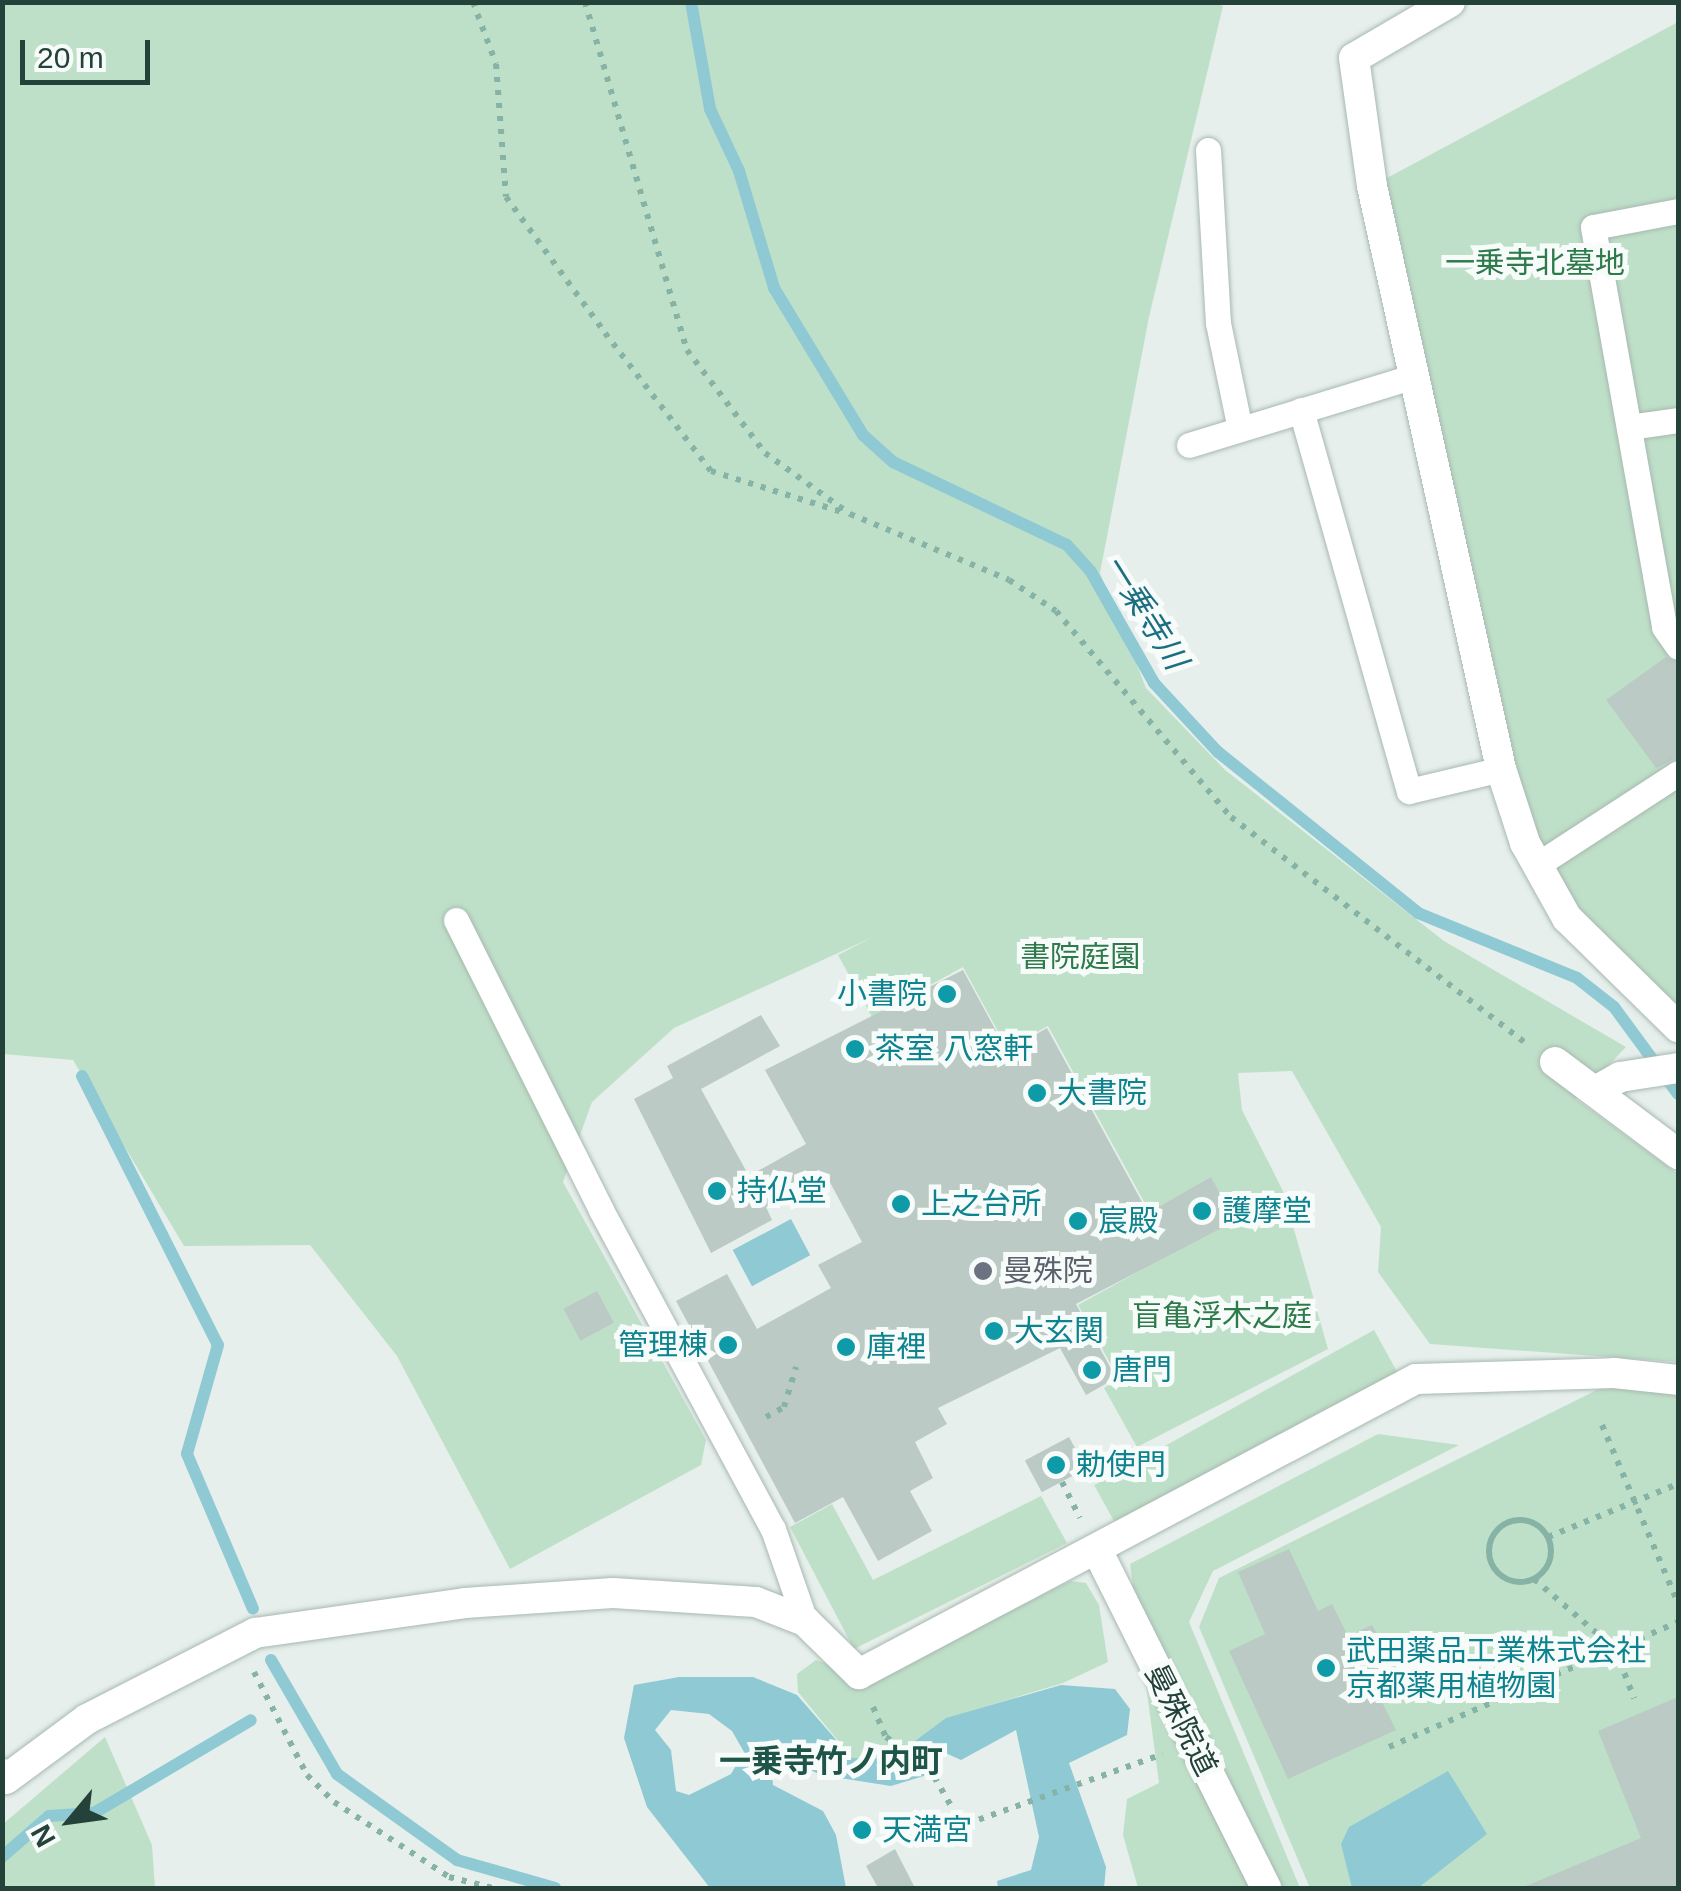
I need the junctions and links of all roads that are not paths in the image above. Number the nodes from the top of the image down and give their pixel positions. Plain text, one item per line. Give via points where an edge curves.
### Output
1 (1450, 2) edge
2 (1208, 150) dead end
3 (1678, 211) edge
4 (1414, 376) junction
5 (1301, 410) junction
6 (1678, 420) edge
7 (1629, 427) junction
8 (1240, 429) junction
9 (1189, 445) dead end
10 (1678, 647) edge
11 (1501, 768) junction
12 (1678, 773) edge
13 (1537, 864) junction
14 (456, 920) dead end
15 (1678, 1026) edge
16 (1556, 1062) road end
17 (1678, 1068) edge
18 (1608, 1084) junction
19 (1678, 1154) edge
20 (1678, 1380) edge
21 (1097, 1550) junction
22 (805, 1621) junction
23 (4, 1778) edge
24 (1266, 1888) edge

1 - 4 street via 1354,58 1372,186
2 - 8 lane via 1218,323
3 - 7 lane via 1593,227
4 - 5 lane
4 - 11 street
5 - 8 lane
5 - 11 lane via 1410,791
6 - 7 lane
7 - 10 lane via 1664,627
8 - 9 lane
11 - 13 street
12 - 13 lane
13 - 15 street via 1568,918
14 - 22 lane via 601,1210 773,1528
16 - 18 street
17 - 18 street
18 - 19 street
20 - 21 street via 1614,1373 1416,1379
21 - 22 street via 859,1674
21 - 24 street, 曼殊院道
22 - 23 street via 756,1602 613,1593 464,1603 238,1640 87,1720

